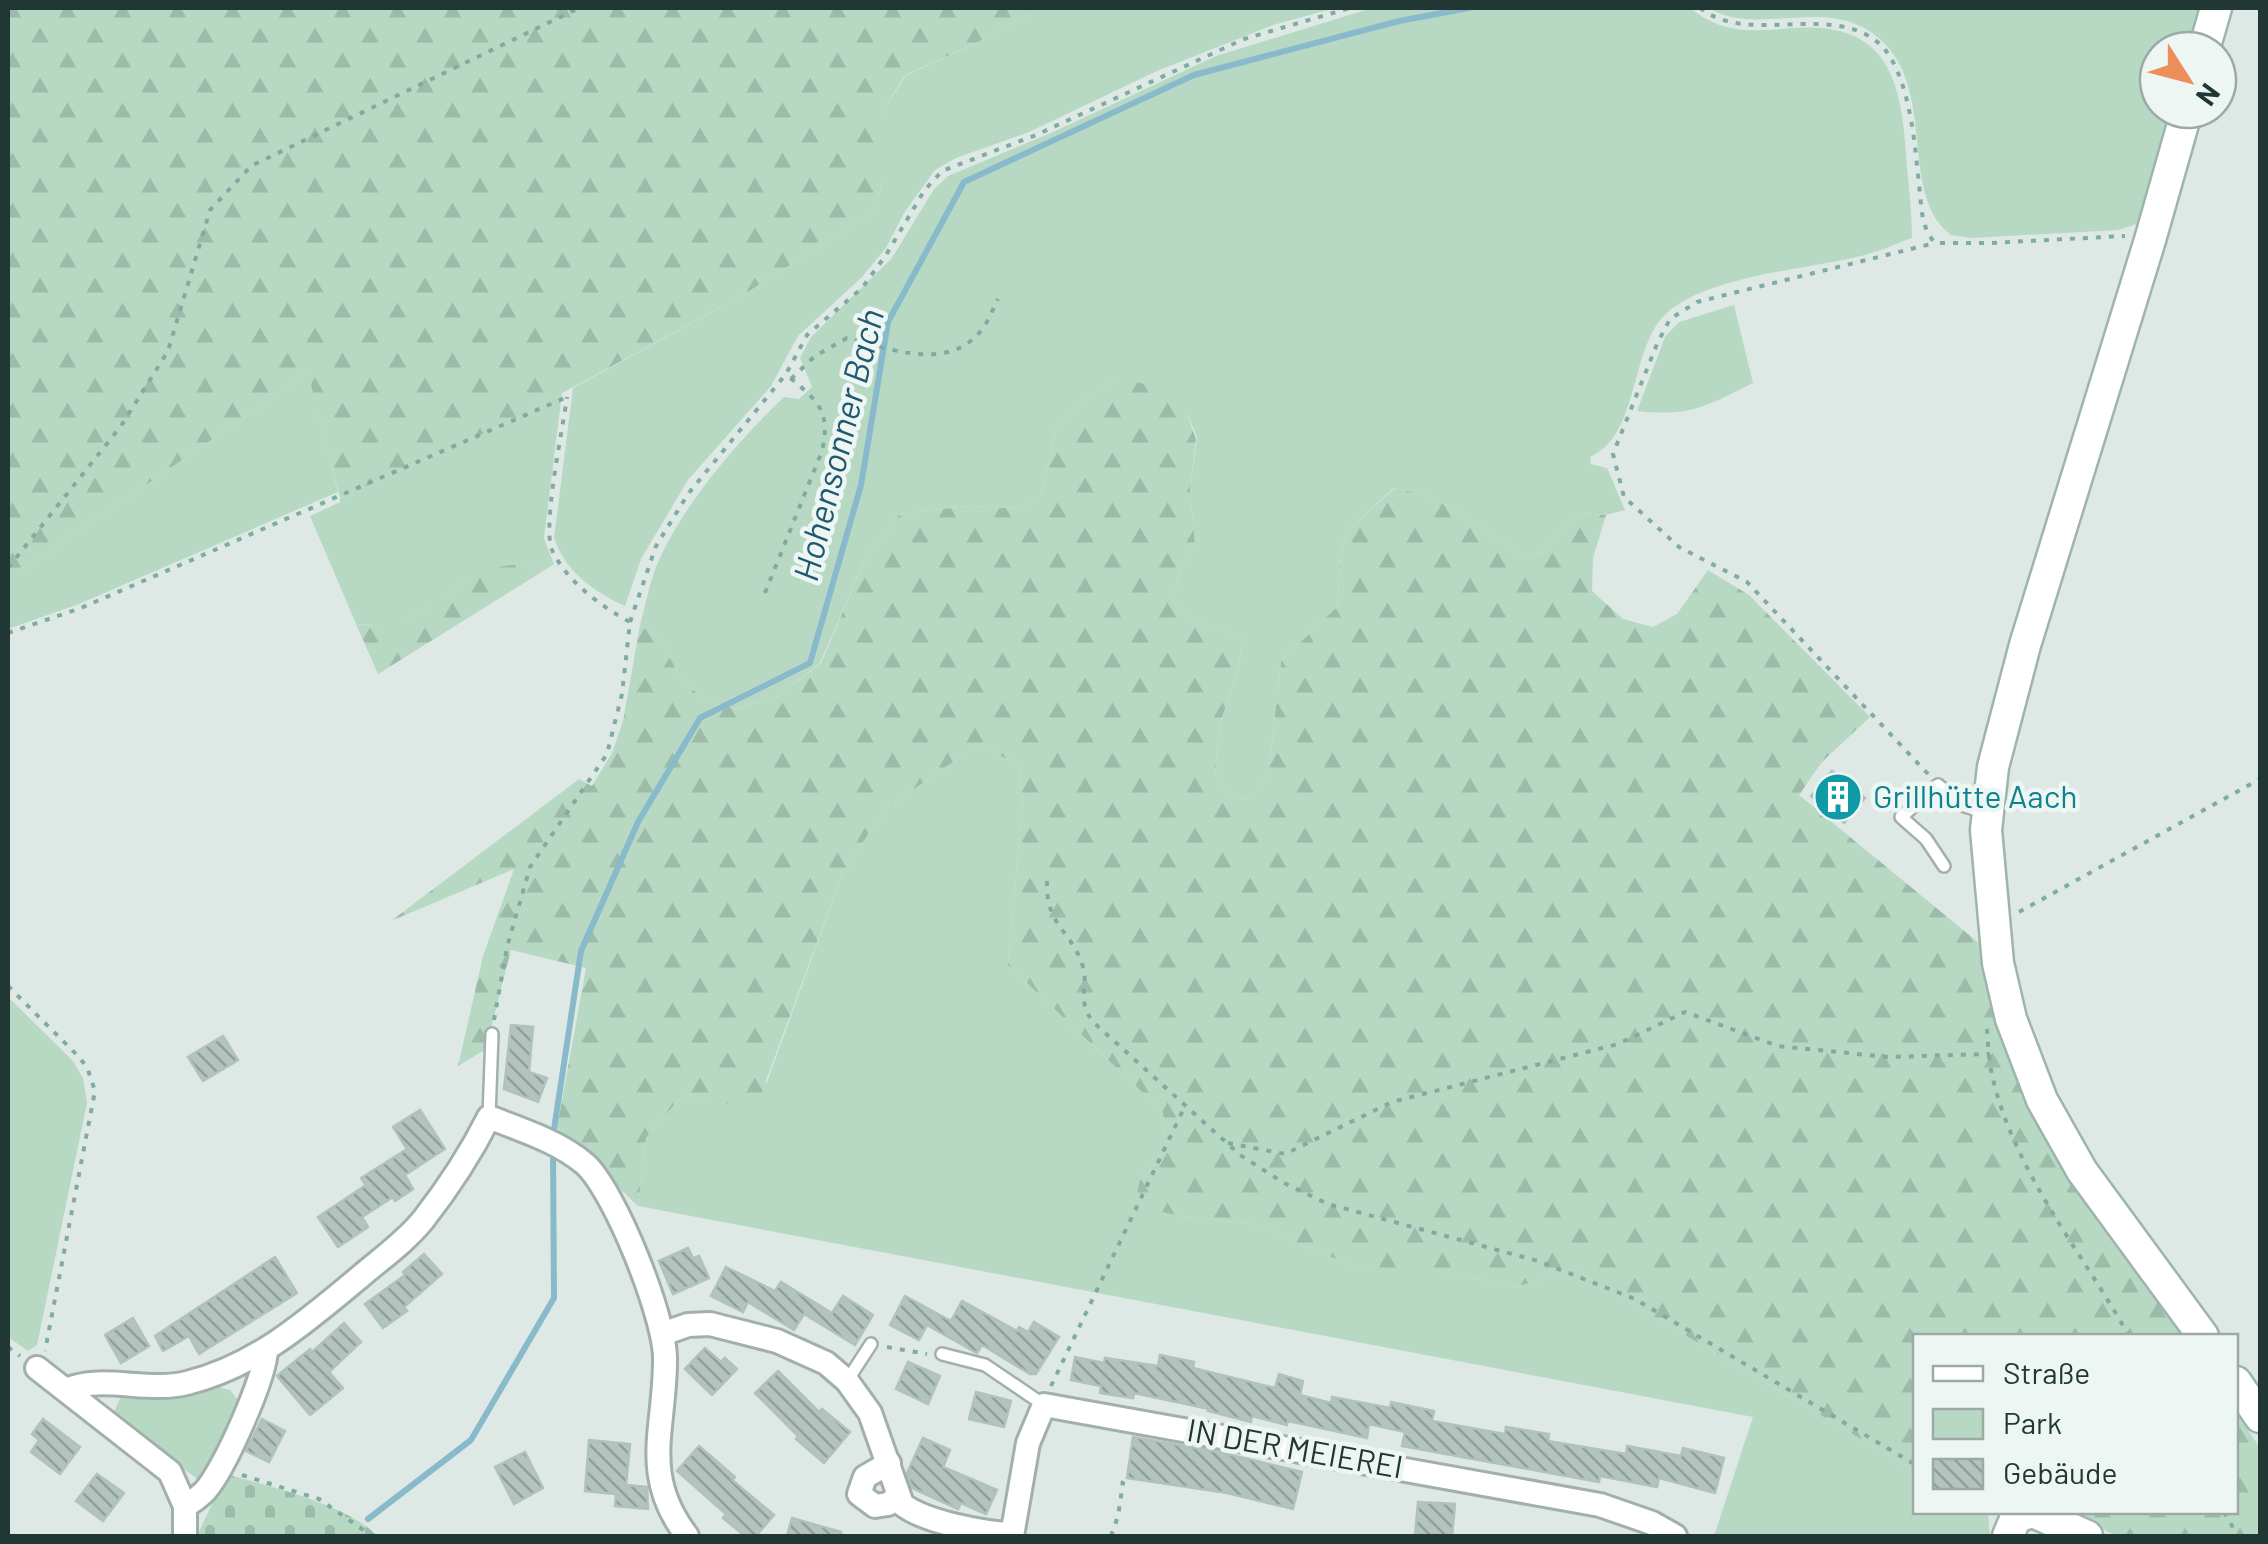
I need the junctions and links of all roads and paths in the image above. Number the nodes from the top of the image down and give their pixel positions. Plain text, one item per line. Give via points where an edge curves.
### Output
1 (579, 8) edge
2 (1350, 8) edge
3 (1700, 8) edge
4 (2181, 130) edge
5 (2150, 240) junction
6 (1935, 243) junction
7 (998, 299) dead end
8 (789, 377) junction
9 (8, 568) edge
10 (764, 593) dead end
11 (630, 622) junction
12 (8, 633) edge
13 (2260, 778) edge
14 (1938, 784) junction
15 (1986, 813) junction
16 (1944, 866) dead end
17 (1047, 880) dead end
18 (1993, 926) junction
19 (8, 986) edge
20 (492, 1034) joint
21 (1990, 1054) dead end
22 (1186, 1105) junction
23 (488, 1117) junction
24 (1227, 1143) junction
25 (662, 1334) junction
26 (2201, 1334) edge
27 (871, 1344) joint
28 (266, 1350) junction
29 (942, 1354) joint
30 (37, 1368) joint
31 (229, 1370) junction
32 (846, 1381) junction
33 (2238, 1385) edge
34 (66, 1390) junction
35 (250, 1403) junction
36 (1044, 1404) junction
37 (2260, 1417) edge
38 (889, 1463) junction
39 (1913, 1464) edge
40 (218, 1468) junction
41 (1114, 1481) dead end
42 (898, 1497) junction
43 (186, 1506) junction
44 (2027, 1514) edge
45 (2037, 1514) edge
46 (2225, 1514) edge
47 (1012, 1535) edge
48 (185, 1536) edge
49 (372, 1536) edge
50 (686, 1536) edge
51 (1111, 1536) edge
52 (1675, 1536) edge
53 (2008, 1536) edge
54 (2086, 1536) edge
55 (2238, 1536) edge

1 - 9 path via 251,166 210,210 168,352 121,426
2 - 8 path via 1244,39 942,171 862,288 808,335
3 - 6 path via 1729,24 1815,20 1860,31 1882,46 1902,79 1924,231
4 - 5 main road
5 - 6 path
5 - 15 main road via 2025,646
6 - 14 path via 1698,302 1670,319 1613,454 1624,497 1679,547 1747,582
7 - 8 path via 964,346 914,355 848,338
8 - 10 path via 820,403 826,434
8 - 11 path via 688,494 656,546
11 - 12 path via 590,596 552,549 567,397 98,601
11 - 20 path via 622,694 606,754 530,867
13 - 18 path
14 - 15 lane via 1962,805
14 - 16 lane via 1901,818
15 - 18 main road
17 - 22 path via 1055,922 1084,971 1082,1004 1092,1021
18 - 26 main road via 2012,1019 2048,1111 2082,1171
19 - 30 path via 87,1067 95,1091 56,1304
20 - 23 lane
21 - 24 path via 1888,1058 1778,1046 1685,1012 1618,1044 1392,1102 1285,1154
22 - 24 path
22 - 36 path
23 - 25 street via 560,1147 594,1173 610,1196
23 - 28 street via 408,1237
24 - 39 path via 1284,1184 1328,1204 1538,1261 1635,1299
25 - 32 street via 700,1323 738,1330 814,1356
25 - 50 street via 658,1477
27 - 29 path
27 - 32 lane
28 - 31 street
28 - 35 street
29 - 36 lane via 985,1365
30 - 34 street
31 - 34 street via 183,1384 82,1384
31 - 35 street
32 - 38 street via 870,1413
33 - 37 main road
34 - 43 street via 170,1472
35 - 40 street
36 - 47 street via 1028,1443
36 - 52 street, IN DER MEIEREI via 1600,1505
38 - 42 street
38 - 42 street via 865,1477 859,1494 874,1506
40 - 43 street
40 - 49 path via 319,1499
41 - 51 path via 1124,1482
42 - 47 street via 916,1513
43 - 48 street
44 - 53 main road via 2016,1518
45 - 54 main road
46 - 55 path

